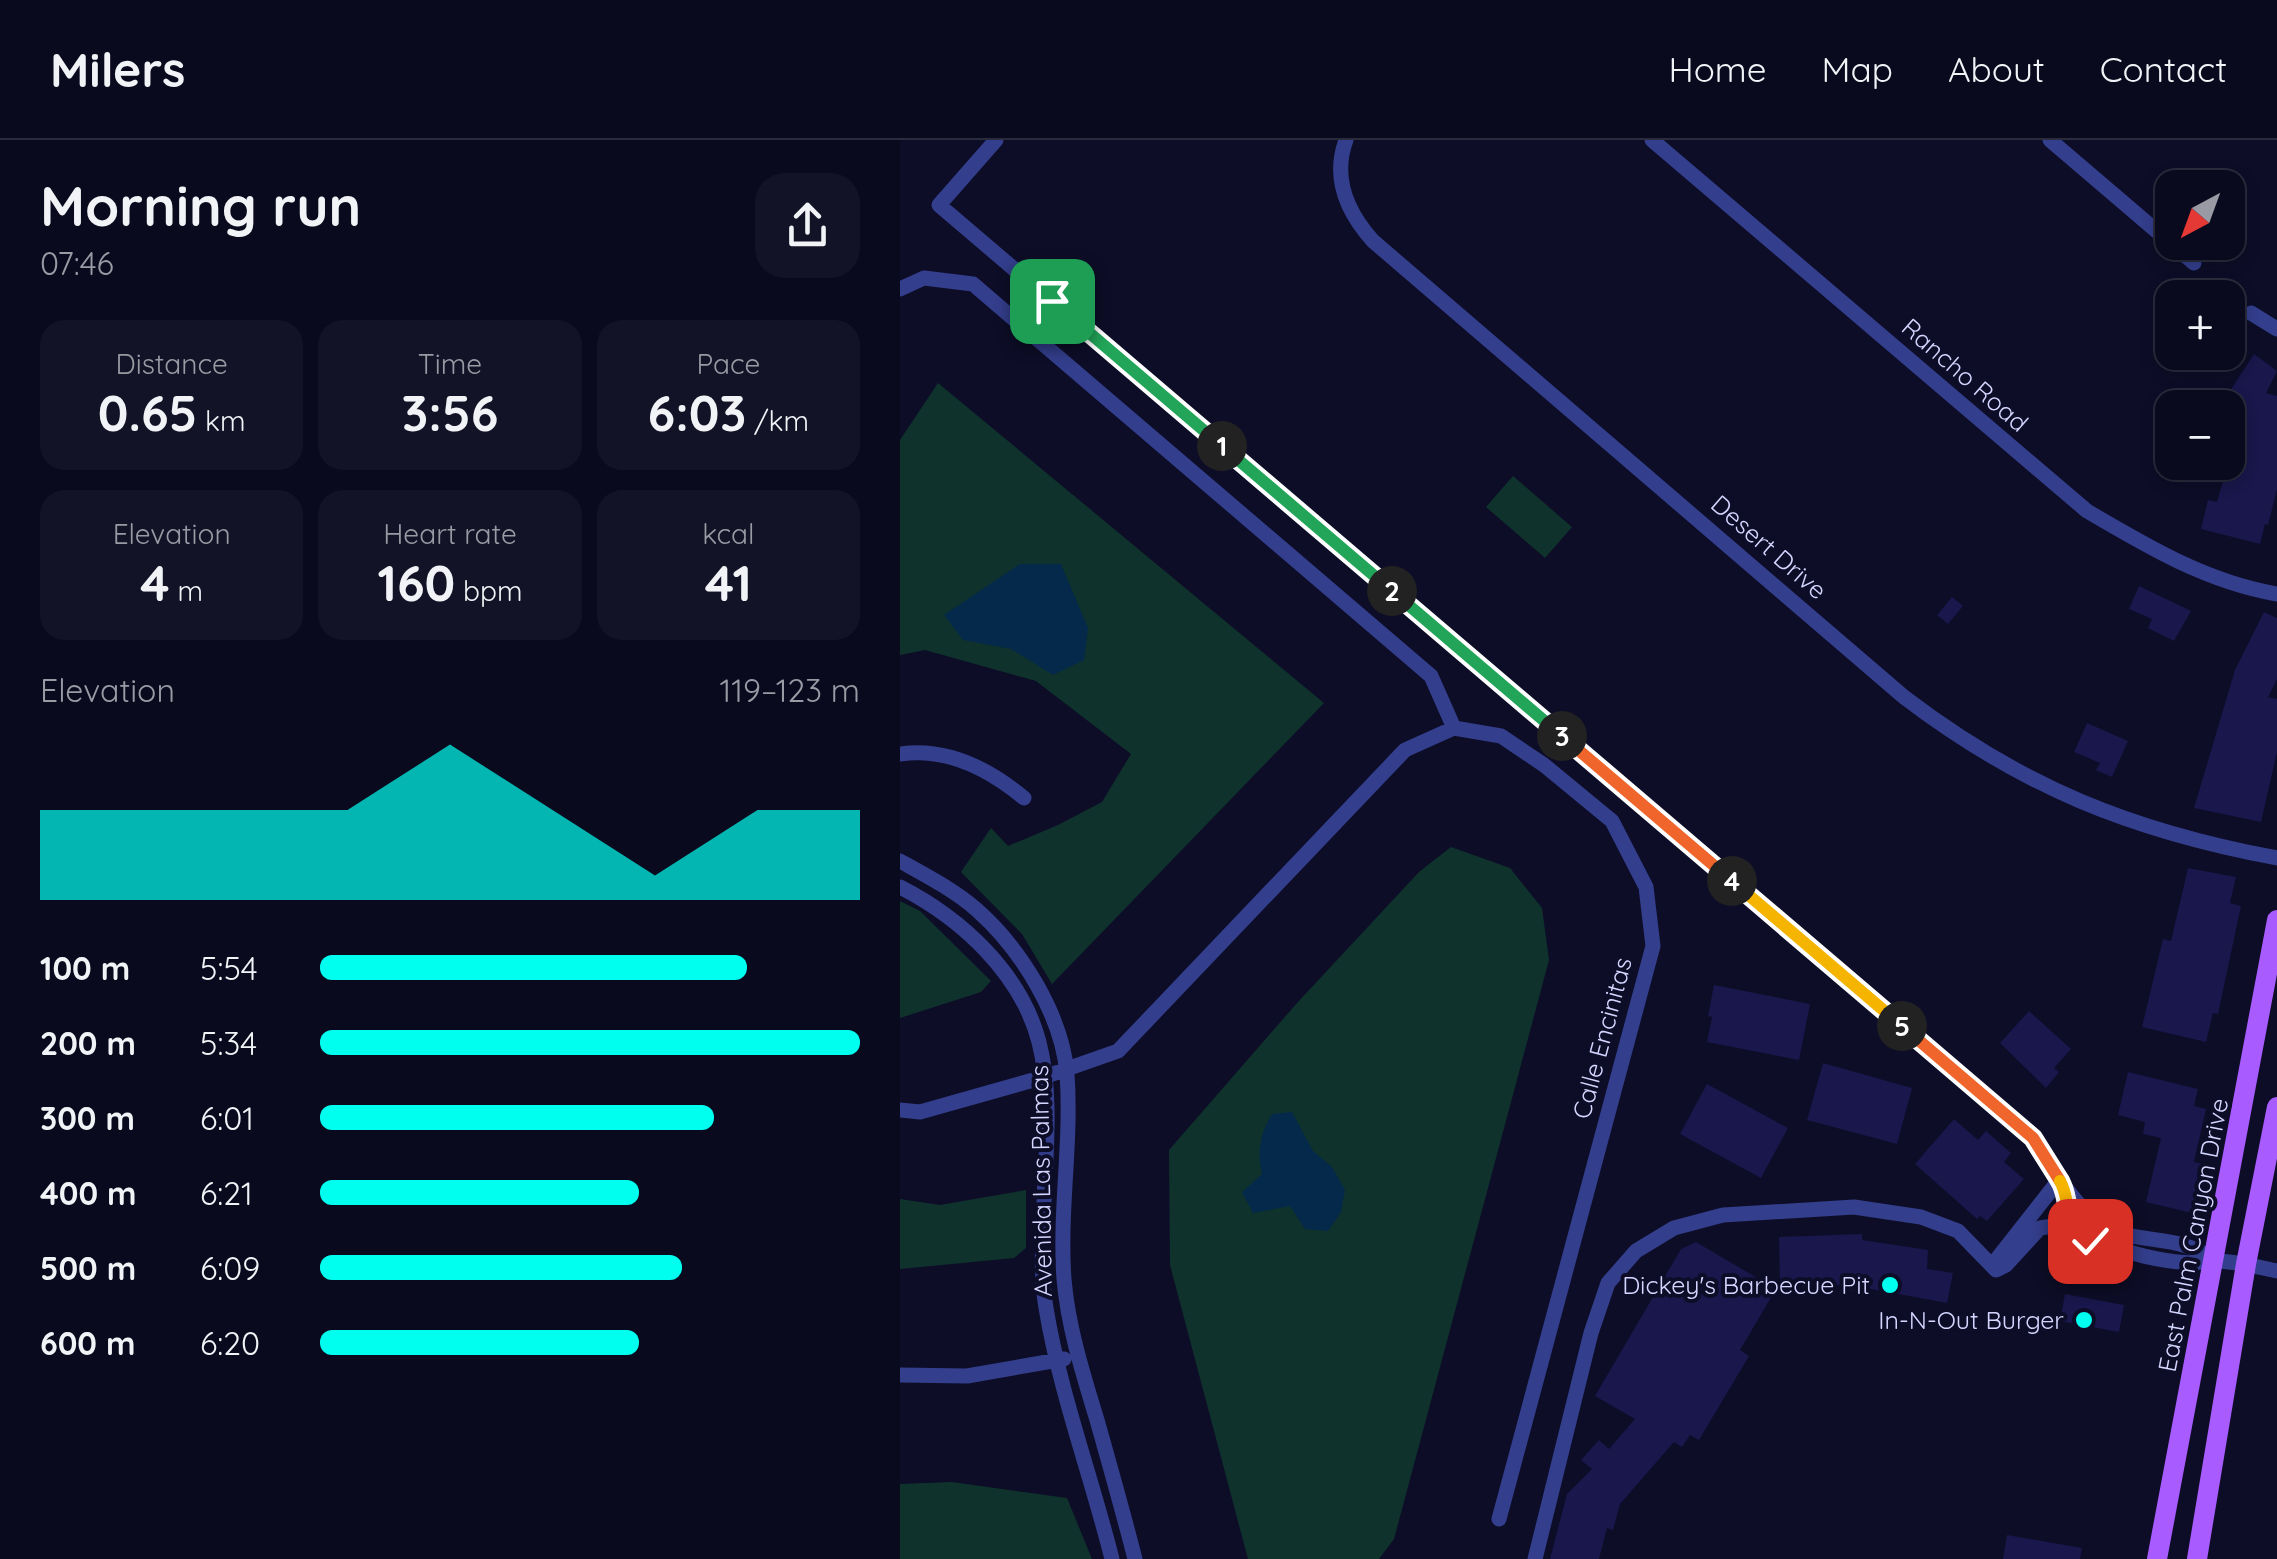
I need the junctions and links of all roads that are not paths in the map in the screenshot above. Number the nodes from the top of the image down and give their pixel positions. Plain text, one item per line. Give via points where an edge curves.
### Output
1 (996, 140) edge
2 (1346, 140) edge
3 (1652, 140) edge
4 (2050, 140) edge
5 (2194, 263) dead end
6 (900, 289) edge
7 (2250, 314) dead end
8 (2277, 329) edge
9 (2277, 594) edge
10 (1454, 728) junction
11 (900, 754) edge
12 (1024, 798) dead end
13 (2277, 858) edge
14 (900, 862) edge
15 (900, 887) edge
16 (2277, 920) edge
17 (1066, 1069) junction
18 (1044, 1077) junction
19 (2277, 1107) edge
20 (900, 1110) edge
21 (2063, 1187) junction
22 (2108, 1244) junction
23 (2215, 1260) junction
24 (2246, 1264) junction
25 (1996, 1270) junction
26 (2277, 1271) edge
27 (1078, 1357) junction
28 (1056, 1360) junction
29 (900, 1375) edge
30 (1498, 1519) dead end
31 (1112, 1559) edge
32 (1135, 1559) edge
33 (1535, 1559) edge
34 (2157, 1559) edge
35 (2197, 1559) edge

1 - 21 street via 939,204 2033,1138
2 - 13 street, Desert Drive via 1342,188 1352,217 1372,240 1930,716 2018,773 2100,812
3 - 9 street, Rancho Road via 2087,512 2216,579
4 - 5 street
6 - 10 street via 924,278 973,284 1432,676
7 - 8 street
10 - 17 street via 1405,750 1118,1052
10 - 30 street, Calle Encinitas via 1502,736 1612,821 1646,887 1653,946
11 - 12 street via 927,750 960,761 998,777
14 - 17 street, Avenida Las Palmas via 952,892 1003,937 1048,1007
15 - 18 street, Avenida Las Palmas via 949,916 996,962 1039,1040
16 - 23 main road, East Palm Canyon Drive
17 - 18 street
17 - 27 street, Avenida Las Palmas via 1064,1278
18 - 20 street via 920,1112
18 - 28 street, Avenida Las Palmas via 1043,1276
19 - 24 main road
21 - 22 street via 2066,1206
21 - 23 street via 2114,1232 2197,1247
21 - 25 street via 1997,1259
22 - 23 street via 2190,1263
22 - 25 street via 2040,1228
23 - 24 street
23 - 34 main road, East Palm Canyon Drive
24 - 26 street
24 - 35 main road
25 - 33 street via 1958,1231 1921,1217 1854,1207 1723,1214 1674,1228 1636,1251 1608,1283 1591,1333
27 - 28 street
27 - 32 street, Avenida Las Palmas
28 - 29 street via 967,1376
28 - 31 street, Avenida Las Palmas

